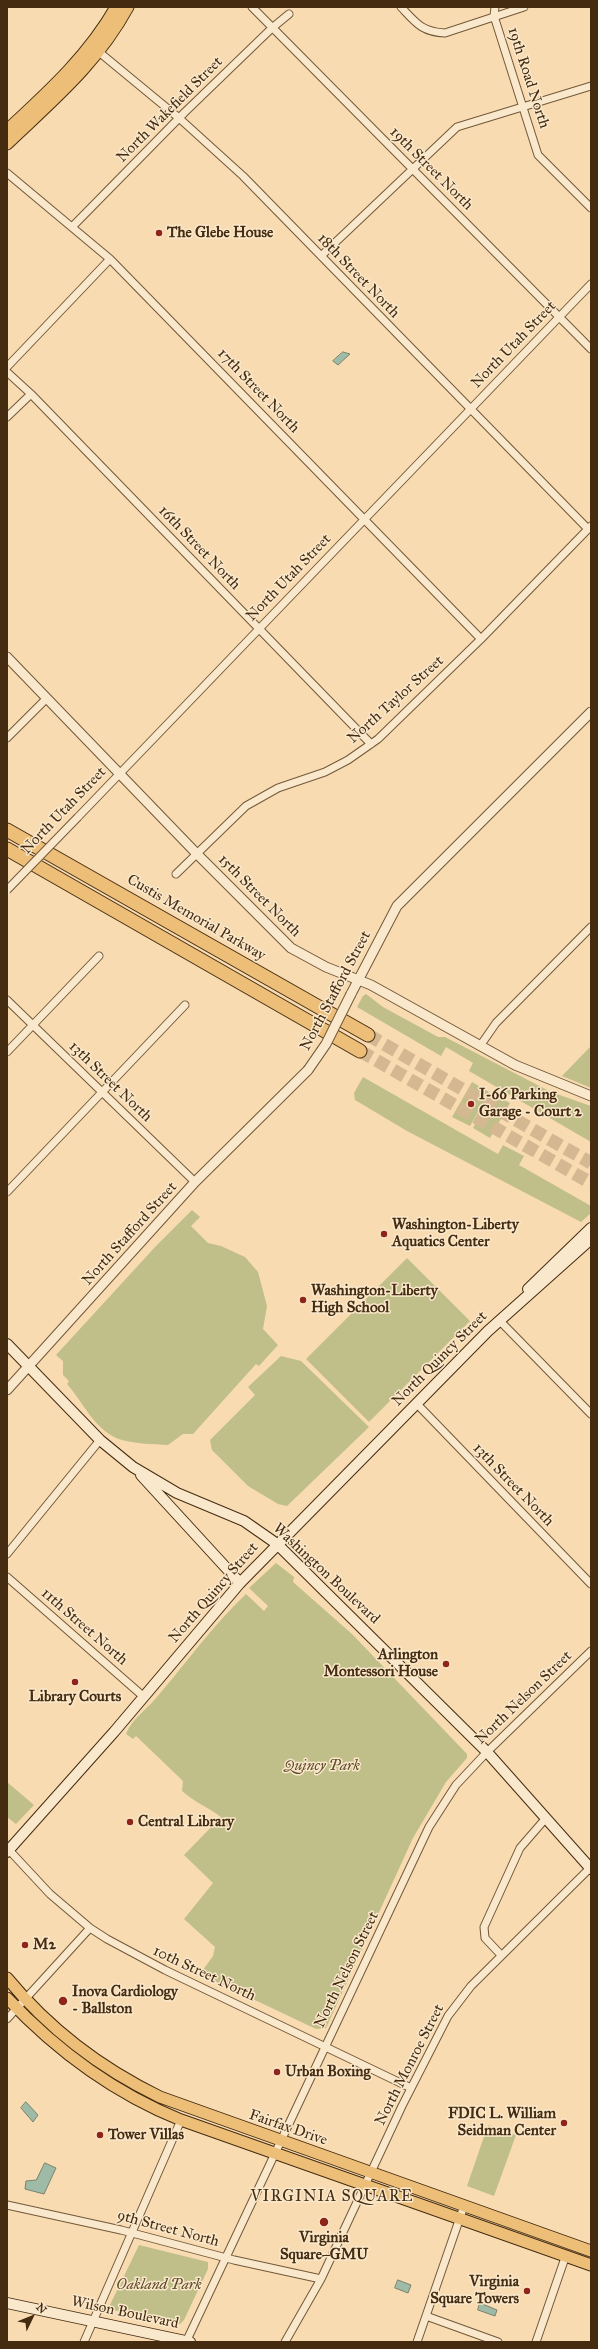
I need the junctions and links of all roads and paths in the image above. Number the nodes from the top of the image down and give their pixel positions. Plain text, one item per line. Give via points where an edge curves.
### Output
1 (116, 7) edge
2 (128, 7) edge
3 (252, 7) edge
4 (401, 7) edge
5 (495, 7) edge
6 (524, 7) edge
7 (289, 14) dead end
8 (494, 16) junction
9 (272, 28) junction
10 (99, 52) junction
11 (591, 86) edge
12 (523, 107) junction
13 (179, 118) junction
14 (7, 130) edge
15 (7, 144) edge
16 (412, 168) junction
17 (7, 173) edge
18 (591, 208) edge
19 (72, 227) junction
20 (321, 256) junction
21 (110, 259) junction
22 (591, 284) edge
23 (558, 318) junction
24 (591, 349) edge
25 (7, 367) edge
26 (7, 372) edge
27 (31, 394) junction
28 (469, 410) junction
29 (7, 417) edge
30 (364, 518) junction
31 (589, 527) edge
32 (259, 628) junction
33 (481, 639) junction
34 (7, 657) edge
35 (47, 698) junction
36 (591, 712) edge
37 (7, 738) edge
38 (371, 744) junction
39 (119, 773) junction
40 (7, 821) edge
41 (7, 830) edge
42 (7, 849) edge
43 (197, 854) junction
44 (176, 874) dead end
45 (99, 881) junction
46 (7, 890) edge
47 (591, 927) edge
48 (99, 956) dead end
49 (358, 980) junction
50 (7, 1000) edge
51 (185, 1005) dead end
52 (33, 1025) junction
53 (368, 1035) tunnel mouth
54 (480, 1046) junction
55 (360, 1051) tunnel mouth
56 (7, 1052) edge
57 (102, 1093) junction
58 (591, 1096) edge
59 (195, 1182) junction
60 (7, 1192) edge
61 (590, 1232) edge
62 (499, 1320) junction
63 (7, 1344) edge
64 (29, 1366) junction
65 (7, 1390) edge
66 (416, 1403) junction
67 (591, 1414) edge
68 (100, 1440) junction
69 (133, 1466) junction
70 (277, 1544) junction
71 (7, 1554) edge
72 (7, 1577) edge
73 (240, 1583) junction
74 (591, 1584) edge
75 (591, 1650) edge
76 (144, 1697) junction
77 (488, 1752) junction
78 (546, 1818) junction
79 (8, 1851) edge
80 (590, 1868) edge
81 (90, 1928) junction
82 (501, 1955) junction
83 (7, 1978) edge
84 (7, 1998) edge
85 (25, 1999) junction
86 (17, 2008) junction
87 (7, 2019) edge
88 (325, 2046) junction
89 (411, 2088) junction
90 (186, 2108) junction
91 (182, 2120) junction
92 (280, 2141) junction
93 (274, 2153) junction
94 (371, 2173) junction
95 (366, 2185) junction
96 (7, 2205) edge
97 (464, 2206) junction
98 (461, 2218) junction
99 (131, 2234) junction
100 (591, 2251) edge
101 (566, 2256) junction
102 (224, 2258) junction
103 (591, 2265) edge
104 (321, 2279) junction
105 (7, 2303) edge
106 (426, 2316) junction
107 (92, 2322) junction
108 (84, 2342) edge
109 (187, 2342) edge
110 (284, 2342) edge
111 (417, 2342) edge
112 (498, 2342) edge
113 (536, 2342) edge

1 - 14 main road via 91,46 69,72
2 - 10 main road
3 - 9 street, 19th Street North
4 - 8 street, 19th Road North via 422,29 434,33 445,33
5 - 8 street
6 - 8 street
7 - 9 street, North Wakefield Street
8 - 12 street, 19th Road North
9 - 13 street, North Wakefield Street
9 - 16 street, 19th Street North
10 - 13 street, 18th Street North
10 - 15 main road via 60,96
11 - 12 street
12 - 16 street via 457,127
12 - 18 street, 19th Road North via 538,155
13 - 19 street, North Wakefield Street
13 - 20 street, 18th Street North via 243,176
16 - 20 street
16 - 23 street, 19th Street North
17 - 19 street, 17th Street North
19 - 21 street, 17th Street North
20 - 28 street, 18th Street North
21 - 25 street
21 - 30 street, 17th Street North
22 - 23 street, North Utah Street
23 - 24 street, 19th Street North
23 - 28 street, North Utah Street
26 - 27 street, 16th Street North
27 - 29 street
27 - 32 street, 16th Street North
28 - 30 street, North Utah Street
28 - 31 street, 18th Street North
30 - 32 street, North Utah Street
30 - 33 street, 17th Street North
31 - 33 street, North Taylor Street
32 - 38 street, 16th Street North
32 - 39 street, North Utah Street
33 - 38 street, North Taylor Street
34 - 35 street, 15th Street North
35 - 37 street
35 - 39 street, 15th Street North
36 - 49 street, North Stafford Street via 397,906
38 - 43 street, North Taylor Street via 325,772 278,788 246,806
39 - 43 street, 15th Street North
39 - 46 street, North Utah Street, bridge
40 - 45 highway via 46,842
41 - 45 highway, Custis Memorial Parkway
42 - 55 highway
43 - 44 street, North Taylor Street
43 - 49 street, 15th Street North via 291,948 326,967
45 - 53 highway, Custis Memorial Parkway
47 - 54 street via 496,1023
48 - 52 street
49 - 54 street, 15th Street North
49 - 59 street, North Stafford Street, bridge via 326,1044 308,1070
50 - 52 street, 13th Street North
51 - 57 street
52 - 56 street
52 - 57 street, 13th Street North
54 - 58 street, 15th Street North via 515,1065
57 - 59 street, 13th Street North
57 - 60 street
59 - 64 street, North Stafford Street
61 - 62 main road, North Quincy Street via 538,1278
62 - 66 main road, North Quincy Street
62 - 67 street
63 - 64 main road, Washington Boulevard
64 - 65 street, North Stafford Street
64 - 68 main road, Washington Boulevard
66 - 70 main road, North Quincy Street
66 - 74 street, 13th Street North
68 - 69 main road, Washington Boulevard
68 - 71 street
69 - 70 main road, Washington Boulevard via 177,1493 244,1521
69 - 73 main road
70 - 73 main road, North Quincy Street
70 - 77 main road, Washington Boulevard
72 - 76 street, 11th Street North
73 - 76 main road, North Quincy Street
75 - 77 street, North Nelson Street
76 - 79 main road, North Quincy Street
77 - 78 main road, Washington Boulevard
77 - 88 street, North Nelson Street via 456,1785 429,1827
78 - 80 main road, Washington Boulevard
78 - 82 street via 520,1848 484,1927 485,1938
79 - 81 street, 10th Street North via 50,1894
80 - 82 street, North Monroe Street
81 - 85 street
81 - 88 street, 10th Street North via 165,1970
82 - 89 street, North Monroe Street via 464,1994 448,2016
83 - 85 main road, Fairfax Drive
84 - 86 main road, Fairfax Drive
85 - 86 street
85 - 90 main road, Fairfax Drive via 64,2036 91,2057 135,2084
86 - 87 street
86 - 91 main road, Fairfax Drive via 55,2044 104,2082 132,2098
88 - 89 street, 10th Street North
88 - 92 street, North Nelson Street
89 - 94 street, North Monroe Street
90 - 91 main road
90 - 92 main road, Fairfax Drive
91 - 93 main road, Fairfax Drive
91 - 99 street
92 - 93 street, North Nelson Street
92 - 94 main road, Fairfax Drive
93 - 95 main road, Fairfax Drive
93 - 102 street, North Nelson Street
94 - 95 street, North Monroe Street
94 - 97 main road, Fairfax Drive
95 - 98 main road, Fairfax Drive
95 - 104 street, North Monroe Street
96 - 99 street, 9th Street North
97 - 98 street
97 - 100 main road, Fairfax Drive
98 - 101 main road, Fairfax Drive
98 - 106 street
99 - 102 street, 9th Street North
99 - 107 street
101 - 103 main road, Fairfax Drive
101 - 113 street
102 - 104 street, 9th Street North
102 - 109 street, North Nelson Street
104 - 110 street, North Monroe Street
105 - 107 main road, Wilson Boulevard
106 - 111 street
106 - 112 street
107 - 108 street
107 - 109 main road, Wilson Boulevard

